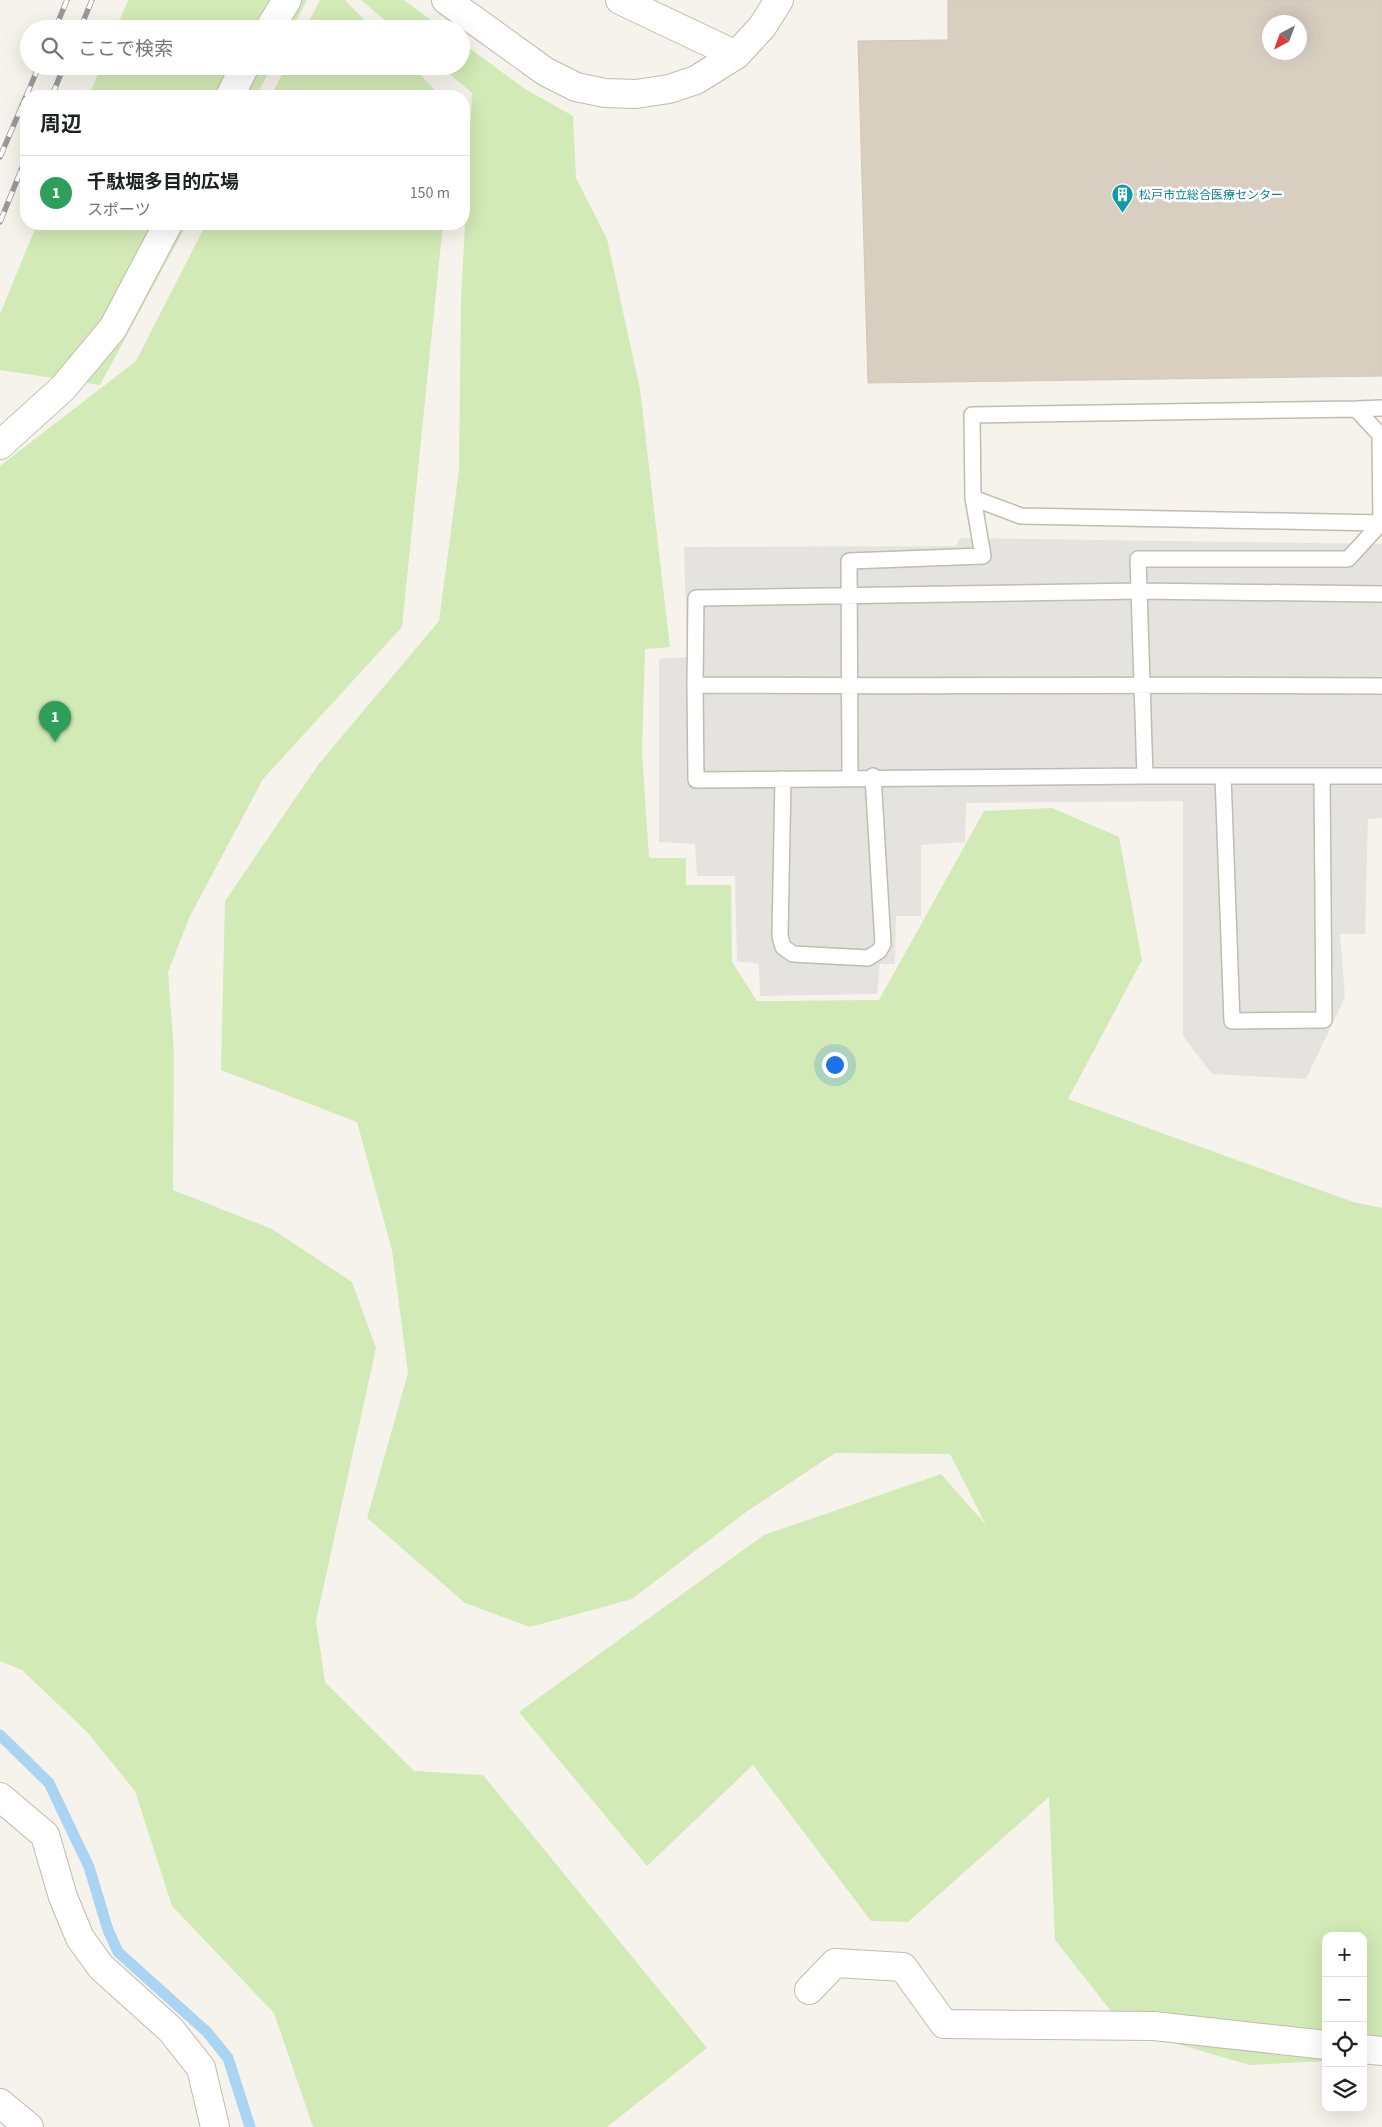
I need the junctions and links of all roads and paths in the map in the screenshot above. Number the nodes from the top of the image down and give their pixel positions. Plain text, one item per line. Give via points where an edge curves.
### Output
1 (287, 0) edge
2 (446, 0) edge
3 (620, 0) edge
4 (779, 0) edge
5 (275, 20) edge
6 (736, 55) junction
7 (240, 75) edge
8 (233, 90) edge
9 (165, 230) edge
10 (1382, 408) edge
11 (1356, 409) junction
12 (28, 419) junction
13 (0, 423) edge
14 (0, 445) edge
15 (973, 498) junction
16 (1382, 522) edge
17 (1139, 592) junction
18 (1382, 594) edge
19 (850, 596) junction
20 (1142, 684) junction
21 (695, 685) junction
22 (850, 686) junction
23 (1382, 686) edge
24 (873, 776) junction
25 (1145, 776) junction
26 (1223, 776) junction
27 (1322, 776) junction
28 (1382, 776) edge
29 (850, 777) junction
30 (783, 779) junction
31 (0, 1797) edge
32 (809, 1990) dead end
33 (1322, 2045) edge
34 (1367, 2049) edge
35 (1382, 2051) edge
36 (0, 2104) edge
37 (28, 2127) edge
38 (215, 2127) edge

1 - 5 street
2 - 6 street via 546,72 576,87 605,93 636,94 669,89 696,80
3 - 6 street
4 - 6 street via 762,27
7 - 8 street
9 - 12 street via 114,328 63,388
10 - 11 lane
11 - 15 lane via 972,415
11 - 16 lane via 1380,435
12 - 13 street
12 - 14 street
15 - 16 lane via 1021,516
15 - 19 lane via 983,556 849,561
16 - 17 lane via 1348,559 1138,559
17 - 18 lane
17 - 19 lane
17 - 20 lane
19 - 21 lane via 696,598
19 - 22 lane
20 - 22 lane
20 - 23 lane
20 - 25 lane
21 - 22 lane
21 - 30 lane via 696,780
22 - 29 lane
24 - 25 lane
24 - 29 lane
24 - 30 lane via 883,944 868,958 793,954 783,947 780,936
25 - 26 lane
26 - 27 lane
26 - 27 lane via 1232,1021 1324,1020
27 - 28 lane
29 - 30 lane
31 - 38 street via 45,1834 76,1930 100,1967 171,2030 202,2068
32 - 33 street via 836,1963 904,1966 944,2024 1154,2026
34 - 35 street
36 - 37 street

